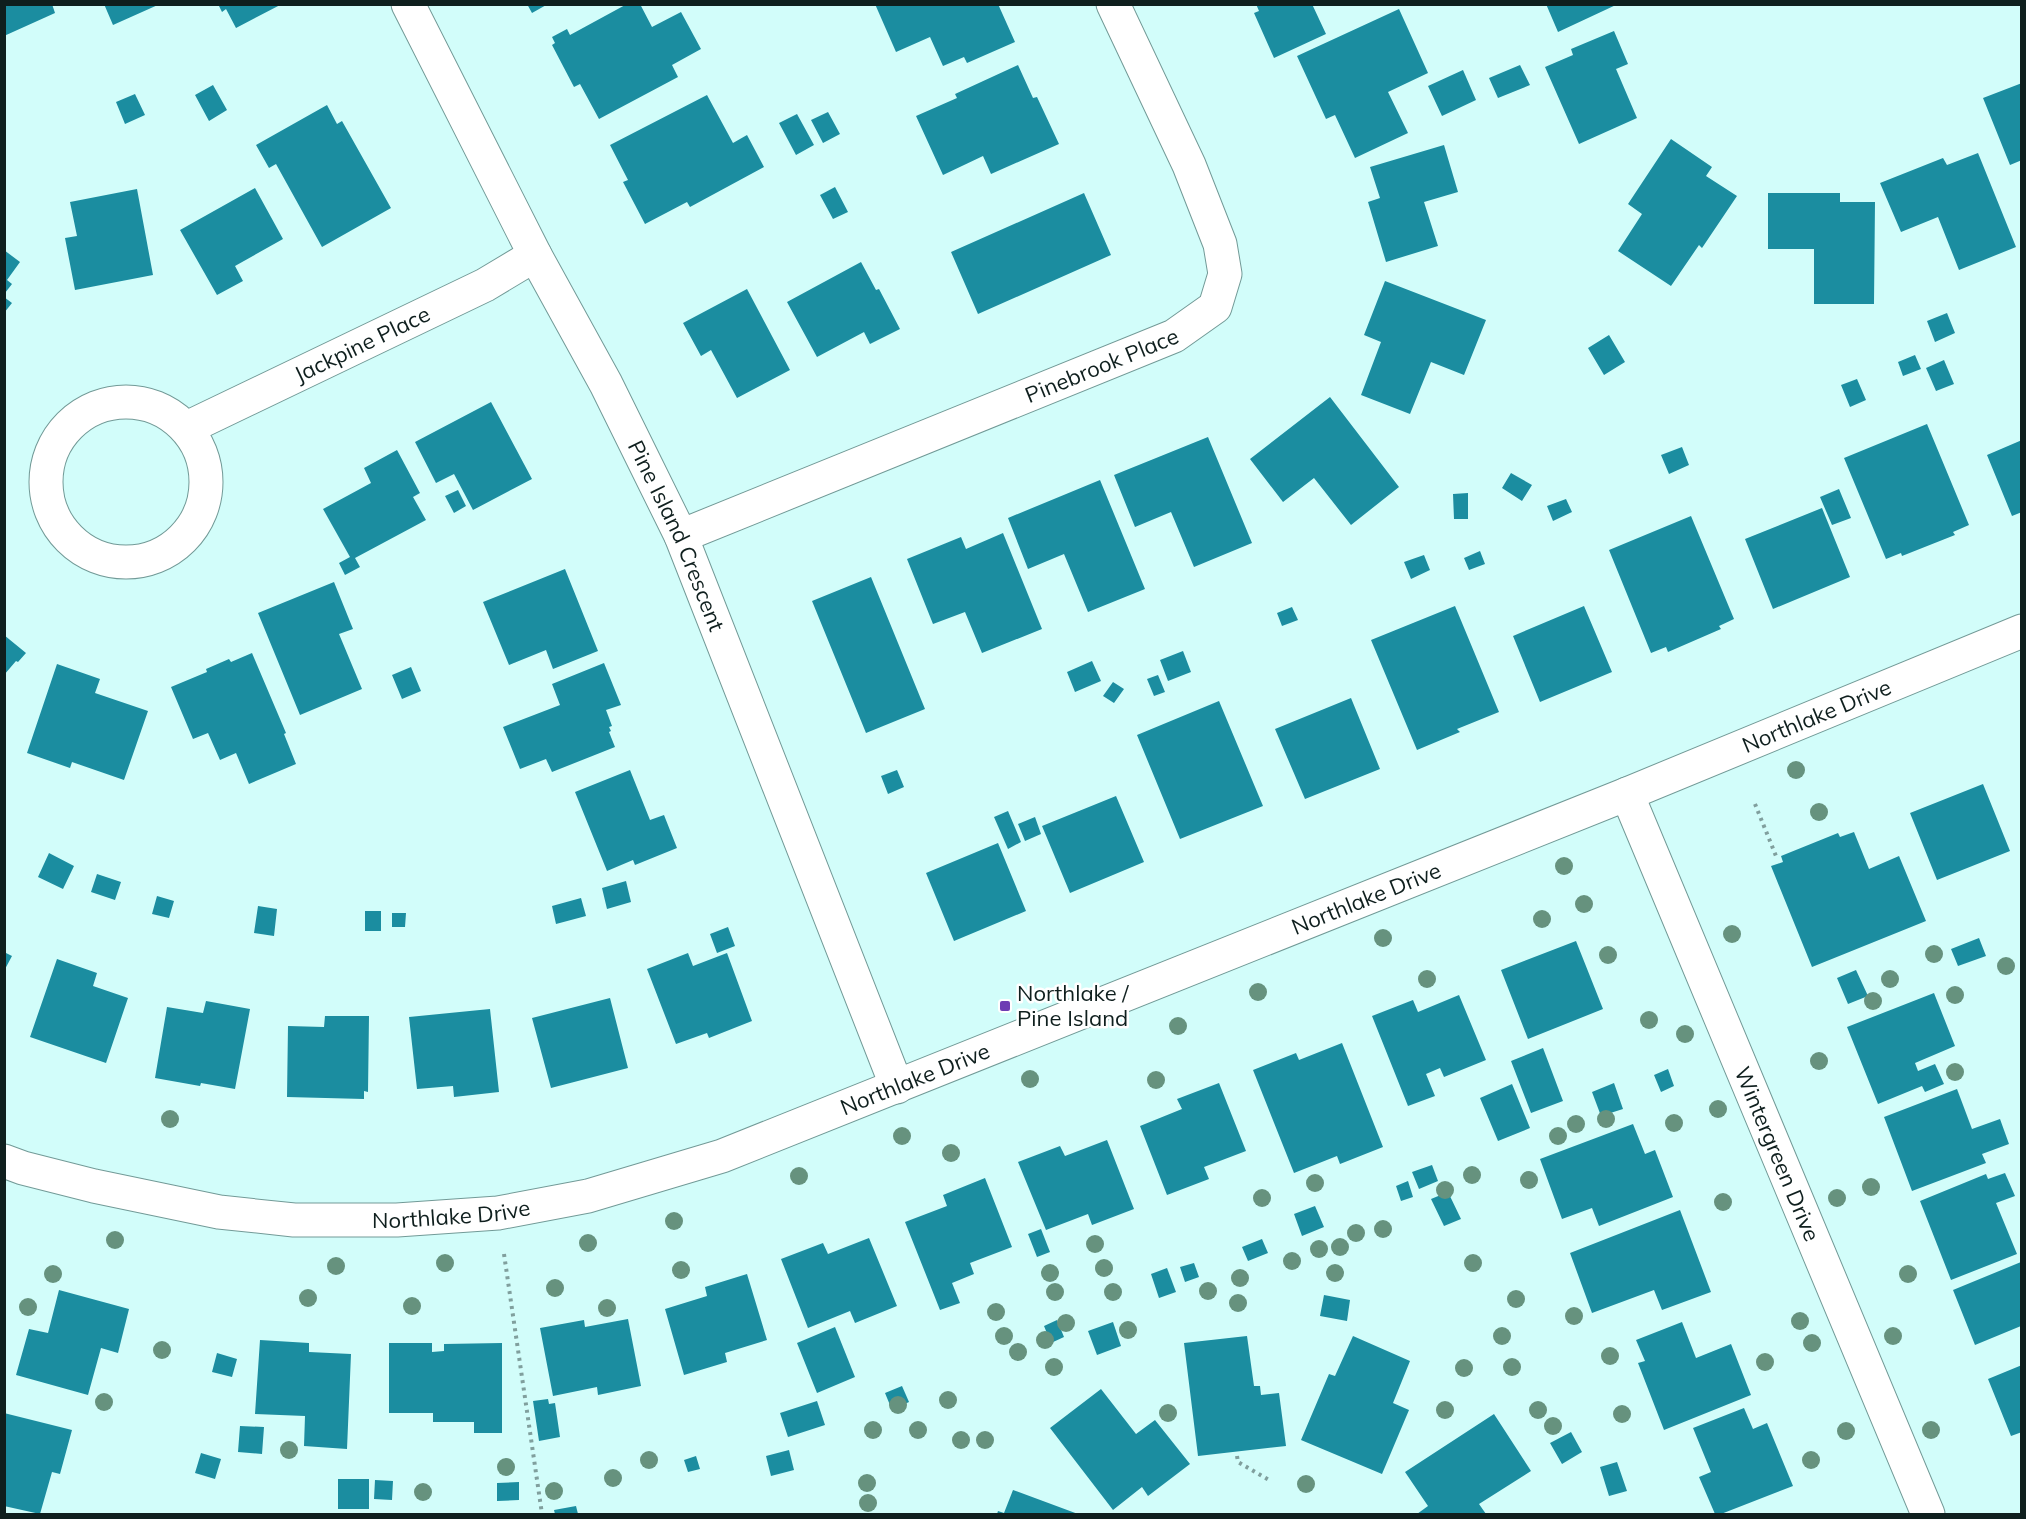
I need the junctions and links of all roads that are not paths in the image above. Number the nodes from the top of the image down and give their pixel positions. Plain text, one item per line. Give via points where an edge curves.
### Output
1 (408, 4) edge
2 (1113, 4) edge
3 (535, 255) junction
4 (186, 428) junction
5 (681, 536) junction
6 (2022, 631) edge
7 (1627, 794) junction
8 (897, 1087) junction
9 (4, 1161) edge
10 (1928, 1515) edge

1 - 3 street, Pine Island Crescent
2 - 5 street, Pinebrook Place via 1189,165 1220,244 1225,274 1215,307 1173,336
3 - 4 street, Jackpine Place via 471,292
3 - 5 street, Pine Island Crescent via 606,384
4 - 4 street via 164,411 137,402 115,402 88,411 59,435 47,461 45,489 50,513 66,537 97,557 124,563 152,559 185,538 201,515 207,487 207,472 198,446
5 - 8 street, Pine Island Crescent
6 - 7 street, Northlake Drive
7 - 8 street, Northlake Drive
7 - 10 street, Wintergreen Drive
8 - 9 street, Northlake Drive via 722,1156 588,1196 498,1213 397,1220 294,1220 219,1212

